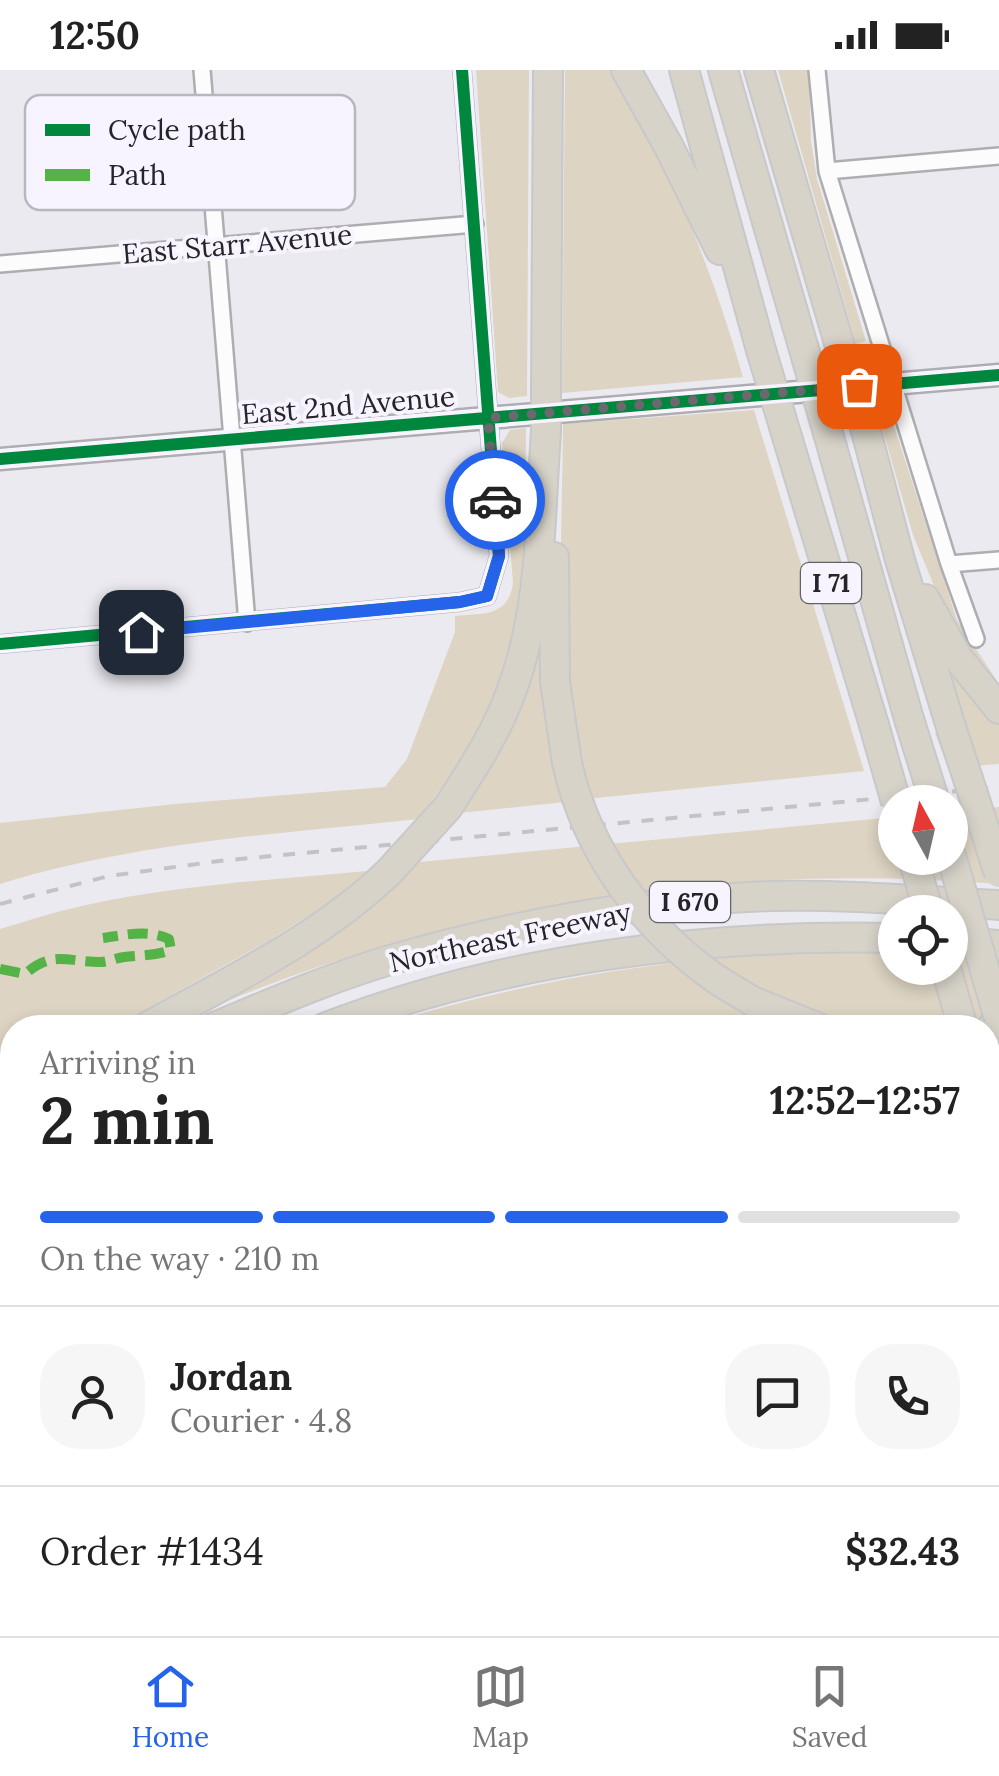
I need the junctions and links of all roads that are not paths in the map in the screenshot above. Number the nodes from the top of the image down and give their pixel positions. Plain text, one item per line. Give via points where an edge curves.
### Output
1 (202, 70) edge
2 (462, 70) edge
3 (548, 70) edge
4 (626, 70) edge
5 (684, 70) edge
6 (723, 70) edge
7 (759, 70) edge
8 (817, 70) edge
9 (204, 95) edge
10 (999, 156) edge
11 (827, 171) junction
12 (213, 210) edge
13 (474, 224) junction
14 (216, 246) junction
15 (0, 264) edge
16 (746, 296) junction
17 (999, 375) edge
18 (893, 384) junction
19 (488, 418) junction
20 (546, 432) junction
21 (232, 439) junction
22 (0, 459) edge
23 (889, 512) junction
24 (999, 560) edge
25 (949, 564) junction
26 (247, 623) junction
27 (976, 639) dead end
28 (0, 644) edge
29 (999, 709) edge
30 (891, 785) edge
31 (930, 785) edge
32 (999, 873) edge
33 (957, 875) edge
34 (999, 905) edge
35 (878, 938) edge
36 (968, 943) edge
37 (999, 945) edge
38 (951, 985) edge
39 (168, 1015) edge
40 (246, 1015) edge
41 (365, 1015) edge
42 (786, 1015) edge
43 (959, 1015) edge
44 (998, 1015) edge

1 - 9 street
2 - 13 street
3 - 20 highway, bridge
4 - 16 highway
5 - 16 highway, I 71
6 - 31 highway, I 71, bridge
7 - 23 highway, bridge
8 - 11 street
10 - 11 street
11 - 18 street
12 - 14 street
13 - 14 street, East Starr Avenue
13 - 19 street
14 - 15 street, East Starr Avenue
14 - 21 street
16 - 30 highway, I 71, bridge
17 - 18 street, East 2nd Avenue
18 - 19 street, East 2nd Avenue
18 - 25 street
19 - 21 street, East 2nd Avenue
19 - 26 street via 499,556 487,596
20 - 39 highway, bridge via 525,646 493,734 448,808 365,895
20 - 42 highway, bridge via 554,496 555,682 580,810 617,880 662,935 719,981
21 - 22 street, East 2nd Avenue
21 - 26 street
23 - 29 highway via 939,629
23 - 32 highway, bridge
24 - 25 street
25 - 27 street
26 - 28 street
33 - 44 highway, bridge
34 - 40 highway, Northeast Freeway / I 670 via 772,896 682,902 482,936 387,961
35 - 41 highway, Northeast Freeway via 724,942 542,966
36 - 37 highway
38 - 43 highway

